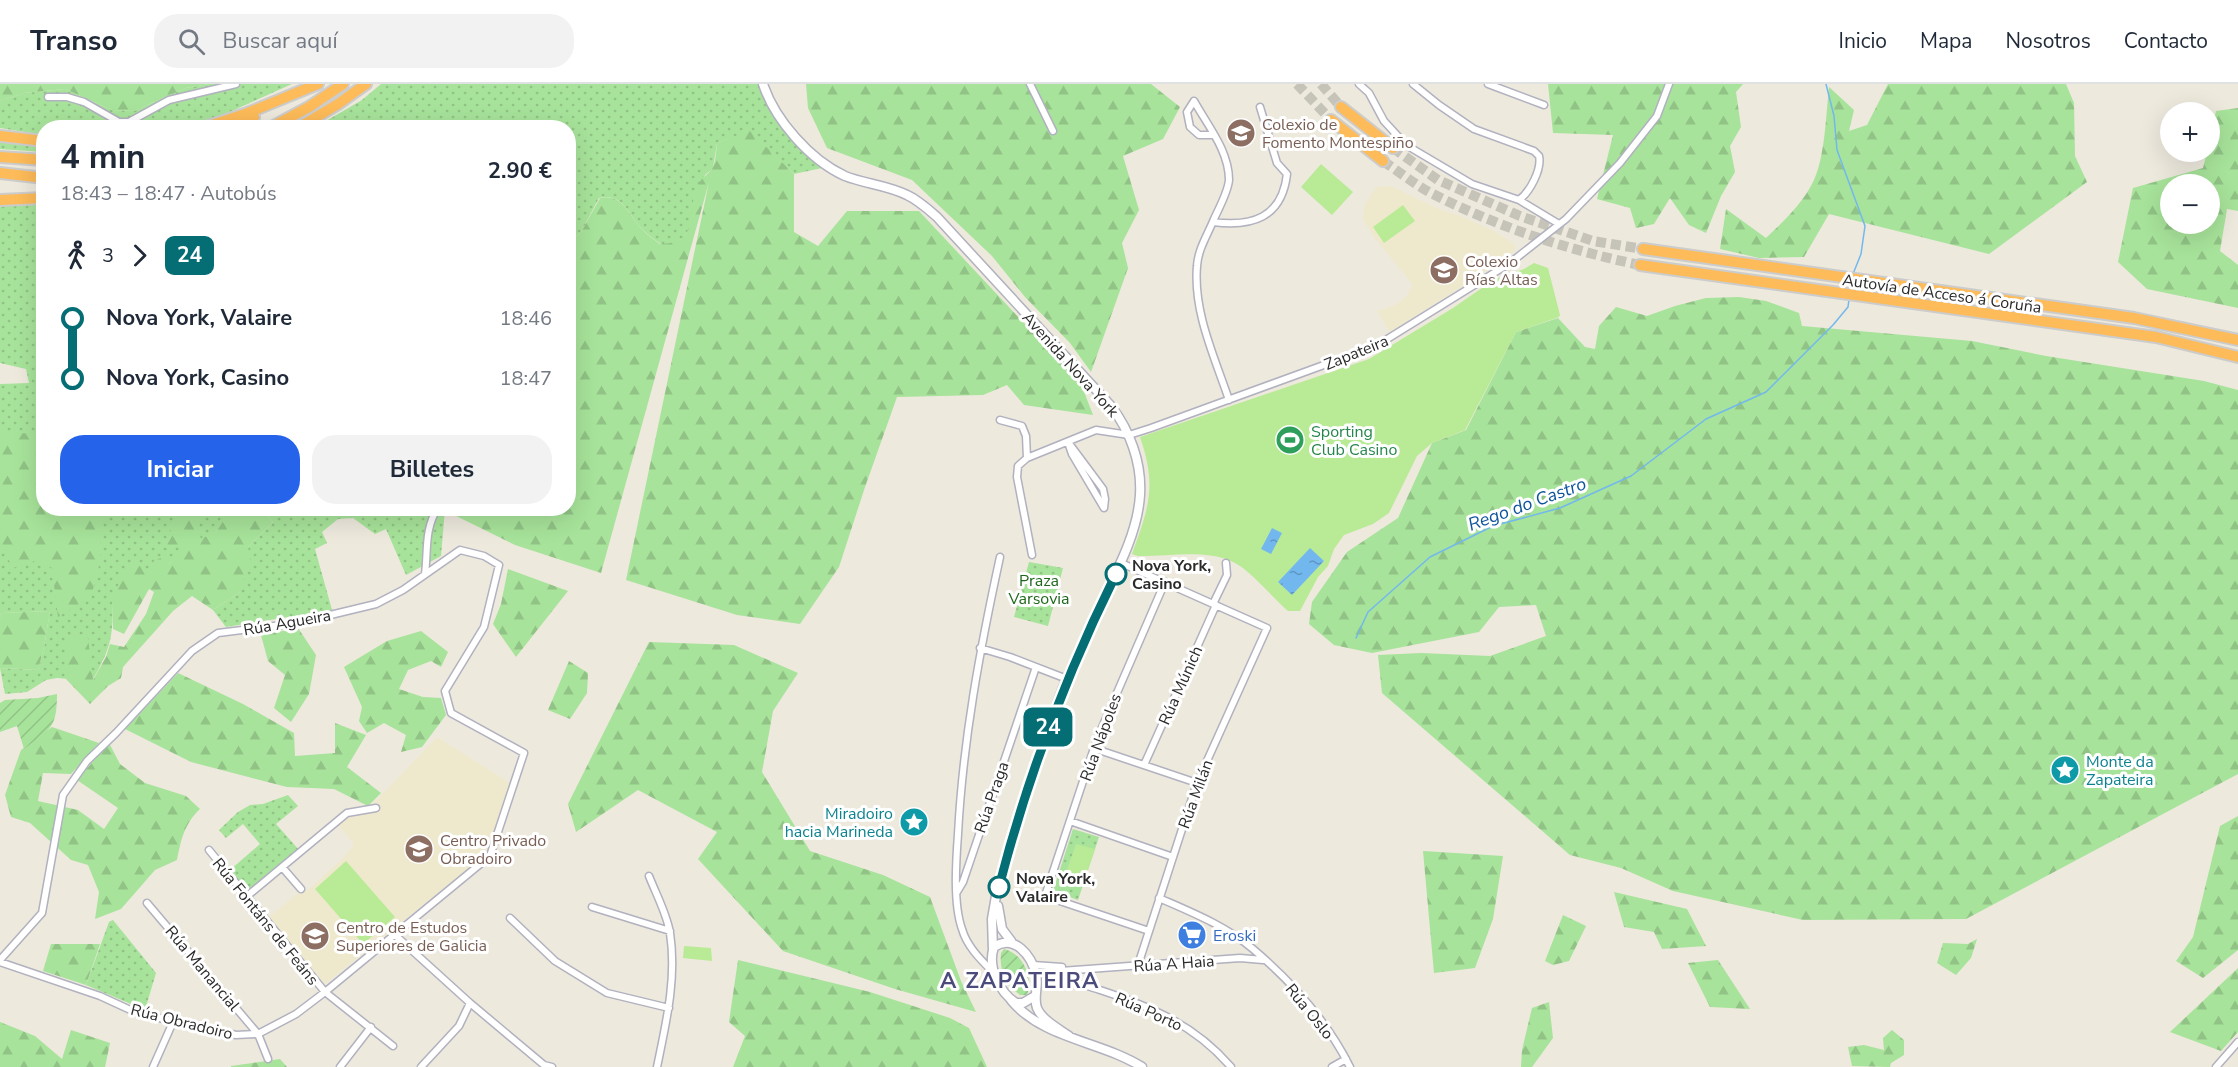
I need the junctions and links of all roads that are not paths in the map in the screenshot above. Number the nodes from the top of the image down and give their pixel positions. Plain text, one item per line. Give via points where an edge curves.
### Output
1 (236, 84) edge
2 (318, 84) edge
3 (343, 84) edge
4 (366, 84) edge
5 (763, 84) edge
6 (1030, 84) edge
7 (1359, 84) edge
8 (1413, 84) edge
9 (1488, 84) edge
10 (1669, 84) edge
11 (48, 97) dead end
12 (1544, 105) dead end
13 (1260, 107) dead end
14 (1341, 107) tunnel mouth
15 (116, 120) edge
16 (133, 120) edge
17 (227, 120) edge
18 (247, 120) edge
19 (285, 120) edge
20 (311, 120) edge
21 (1331, 120) tunnel mouth
22 (1053, 131) dead end
23 (1213, 135) junction
24 (0, 136) edge
25 (36, 140) edge
26 (1393, 148) tunnel mouth
27 (0, 157) edge
28 (36, 159) edge
29 (1383, 161) tunnel mouth
30 (0, 174) edge
31 (36, 177) edge
32 (36, 198) edge
33 (0, 200) edge
34 (1519, 200) junction
35 (1214, 222) junction
36 (1559, 224) junction
37 (1643, 249) tunnel mouth
38 (1640, 265) tunnel mouth
39 (2238, 340) edge
40 (2238, 357) edge
41 (1229, 400) junction
42 (1000, 420) dead end
43 (1129, 435) junction
44 (1068, 442) junction
45 (1027, 458) junction
46 (433, 516) edge
47 (1032, 555) dead end
48 (1000, 557) dead end
49 (1121, 562) junction
50 (1226, 562) dead end
51 (425, 575) junction
52 (1165, 582) junction
53 (1214, 604) junction
54 (980, 648) junction
55 (1036, 667) junction
56 (1067, 679) junction
57 (1094, 748) junction
58 (524, 753) joint
59 (1144, 765) junction
60 (1197, 783) junction
61 (375, 808) dead end
62 (1070, 821) junction
63 (208, 850) dead end
64 (1173, 857) junction
65 (282, 867) junction
66 (649, 876) dead end
67 (999, 887) junction
68 (301, 889) dead end
69 (957, 892) junction
70 (246, 897) junction
71 (1159, 898) junction
72 (147, 903) dead end
73 (592, 907) dead end
74 (510, 918) dead end
75 (1149, 931) junction
76 (670, 932) junction
77 (395, 935) junction
78 (1239, 940) junction
79 (1011, 941) junction
80 (992, 954) junction
81 (977, 955) junction
82 (1240, 958) junction
83 (1264, 960) junction
84 (0, 961) edge
85 (1033, 965) junction
86 (1138, 965) junction
87 (1064, 969) junction
88 (1083, 969) junction
89 (1047, 972) junction
90 (995, 974) junction
91 (1036, 975) junction
92 (1089, 987) junction
93 (324, 992) junction
94 (1035, 996) junction
95 (1010, 999) junction
96 (470, 1003) junction
97 (669, 1008) junction
98 (173, 1022) junction
99 (370, 1027) junction
100 (258, 1034) junction
101 (1069, 1036) junction
102 (2238, 1042) edge
103 (393, 1046) dead end
104 (268, 1059) dead end
105 (1346, 1059) junction
106 (153, 1067) edge
107 (340, 1067) edge
108 (421, 1067) edge
109 (552, 1067) edge
110 (657, 1067) edge
111 (1142, 1067) edge
112 (1231, 1067) edge
113 (1332, 1067) edge
114 (1350, 1067) edge
115 (2216, 1067) edge

1 - 16 street via 169,100
2 - 17 highway
2 - 18 highway
3 - 19 highway
4 - 20 highway
5 - 43 street, Avenida Nova York via 786,127 821,160 844,176 907,195 937,217 1099,392
6 - 22 street
7 - 34 street via 1406,145 1472,184
8 - 34 street via 1474,129 1539,156 1528,192
9 - 12 street
10 - 36 street, Zapateira via 1657,116 1641,139
11 - 15 street via 84,102
13 - 35 street via 1277,163 1287,174 1286,185 1277,205 1262,217 1233,225
14 - 26 highway
21 - 29 highway
23 - 23 street via 1199,110 1194,101 1187,112 1190,127 1199,135
23 - 35 street via 1226,158 1229,182
24 - 25 highway
27 - 28 highway
30 - 31 highway
32 - 33 highway
34 - 36 street
35 - 41 street via 1206,234 1197,265 1198,294 1202,319
36 - 41 street, Zapateira via 1510,263 1388,340
37 - 39 highway, Autovía de Acceso á Coruña via 2134,318
38 - 40 highway, Autovía de Acceso á Coruña via 2156,337
41 - 43 street, Zapateira
42 - 45 street via 1023,426
43 - 44 street via 1096,430
43 - 49 street, Avenida Nova York via 1140,477 1140,497
44 - 44 street via 1072,454 1104,508 1103,489
44 - 45 street
45 - 47 street via 1018,466 1017,477
46 - 51 street via 427,535
48 - 54 street
49 - 52 street
49 - 56 street, Avenida Nova York
50 - 53 street, Rúa Múnich via 1227,575
51 - 58 street, Rúa Agueira via 460,550 484,556 499,565 484,627 445,691 451,713
51 - 84 street, Rúa Agueira via 376,604 297,624 218,633 192,651 87,761 63,795 42,913
52 - 53 street
52 - 57 street, Rúa Nápoles
53 - 59 street, Rúa Múnich
53 - 60 street, Rúa Milán via 1267,628
54 - 55 street
54 - 69 street via 961,771
55 - 56 street
55 - 69 street, Rúa Praga
56 - 67 street, Avenida Nova York via 1036,764
57 - 59 street
57 - 62 street, Rúa Nápoles
58 - 77 street, Rúa Obradoiro via 490,856
59 - 60 street
60 - 64 street, Rúa Milán
61 - 65 street via 347,813
62 - 64 street
62 - 75 street, Rúa Nápoles via 1045,896
63 - 70 street, Rúa Fontáns de Feáns
64 - 71 street, Rúa Milán
65 - 68 street
65 - 70 street
66 - 76 street
67 - 79 street, Avenida Nova York via 998,912 1002,929
67 - 80 street, Avenida Nova York via 992,919
69 - 81 street via 962,930
70 - 93 street, Rúa Fontáns de Feáns
71 - 75 street, Rúa Milán
71 - 78 street, Rúa Oslo via 1204,918
72 - 100 street, Rúa Manancial
73 - 76 street
74 - 97 street via 555,962 607,993
75 - 86 street, Rúa Milán
76 - 97 street
77 - 93 street, Rúa Obradoiro
77 - 96 street
78 - 82 street via 1247,949
78 - 83 street, Rúa Oslo
79 - 80 street via 999,944
79 - 85 street via 1023,949
80 - 81 street via 984,958
80 - 90 street
81 - 90 street
82 - 83 street, Rúa A Haia
82 - 86 street, Rúa A Haia
83 - 105 street, Rúa Oslo via 1320,1017
84 - 98 street, Rúa Obradoiro via 137,1013
85 - 87 street, Rúa A Haia
85 - 91 street
86 - 88 street, Rúa A Haia
87 - 88 street, Rúa A Haia
87 - 89 street, Rúa A Haia
87 - 92 street, Rúa Porto
88 - 92 street via 1081,979
89 - 91 street, Rúa A Haia
89 - 92 street, Rúa Porto
90 - 95 street
91 - 94 street
92 - 112 street, Rúa Porto via 1166,1015 1211,1046
93 - 99 street, Rúa Fontáns de Feáns
93 - 100 street, Rúa Obradoiro via 296,1014
94 - 95 street via 1023,1003
94 - 101 street via 1038,1010
95 - 101 street via 1035,1022
96 - 108 street via 459,1026
96 - 109 street via 544,1065
97 - 110 street
98 - 100 street, Rúa Obradoiro via 236,1035
98 - 106 street
99 - 103 street, Rúa Fontáns de Feáns
99 - 107 street
100 - 104 street, Rúa Manancial
101 - 111 street
102 - 115 street
105 - 113 street
105 - 114 street, Rúa Oslo

